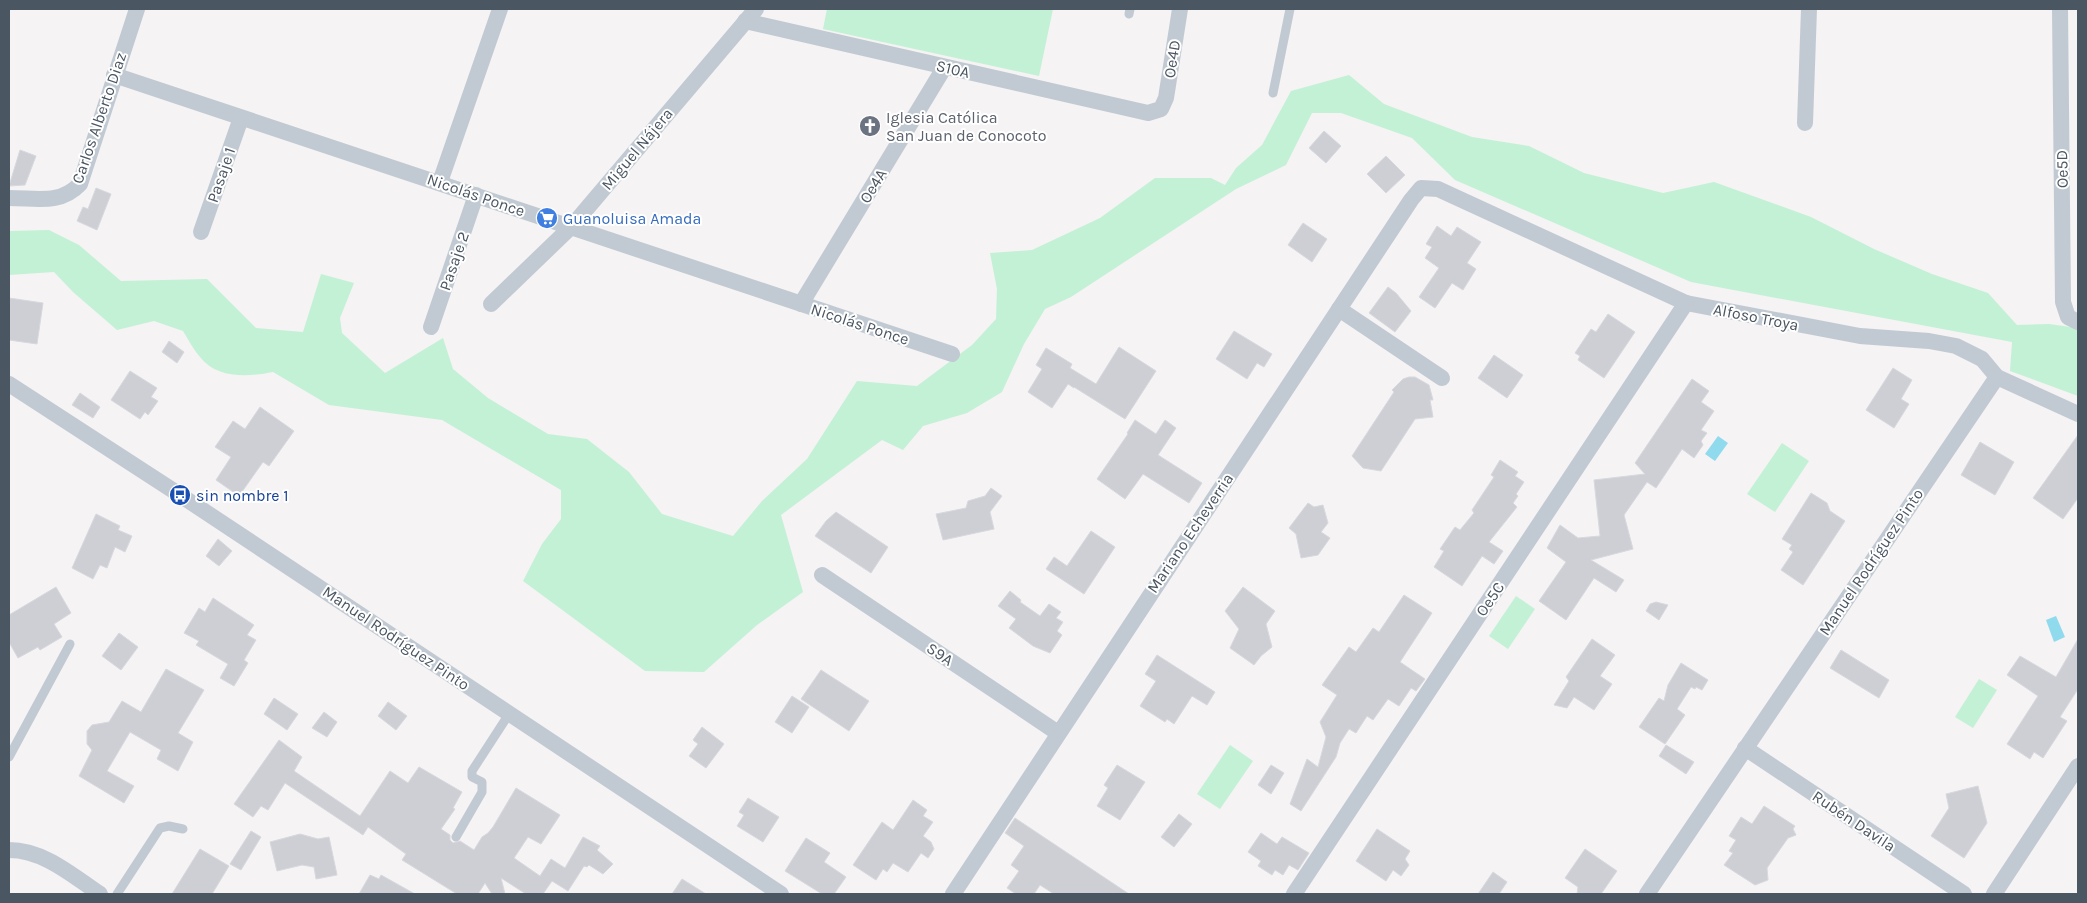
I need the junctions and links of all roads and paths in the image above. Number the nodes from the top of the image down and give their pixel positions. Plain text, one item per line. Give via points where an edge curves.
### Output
1 (136, 9) edge
2 (500, 9) edge
3 (1180, 9) edge
4 (1290, 9) edge
5 (1810, 9) edge
6 (2060, 9) edge
7 (751, 15) edge
8 (944, 68) junction
9 (114, 75) junction
10 (1273, 93) dead end
11 (1161, 109) joint
12 (241, 118) junction
13 (1805, 123) dead end
14 (440, 182) junction
15 (1438, 189) joint
16 (476, 196) junction
17 (9, 198) edge
18 (572, 226) junction
19 (201, 232) dead end
20 (1686, 303) junction
21 (491, 304) dead end
22 (801, 304) junction
23 (1339, 309) junction
24 (2078, 322) edge
25 (431, 326) dead end
26 (952, 354) dead end
27 (1998, 377) junction
28 (1442, 378) dead end
29 (9, 384) edge
30 (2078, 414) edge
31 (822, 575) dead end
32 (70, 644) dead end
33 (508, 714) junction
34 (1058, 733) junction
35 (1745, 748) junction
36 (9, 757) edge
37 (2078, 766) edge
38 (183, 829) dead end
39 (456, 837) dead end
40 (9, 850) edge
41 (100, 894) edge
42 (117, 894) edge
43 (782, 894) edge
44 (953, 894) edge
45 (1294, 894) edge
46 (1647, 894) edge
47 (1964, 894) edge
48 (1994, 894) edge

1 - 9 street, Carlos Alberto Diaz
2 - 14 street
3 - 11 street, Oe4D via 1166,98
4 - 10 lane
5 - 13 street
6 - 24 street, Oe5D via 2063,302 2068,317
7 - 8 street, S10A
7 - 18 street, Miguel Nájera
8 - 11 street, S10A via 1148,113
8 - 22 street, Oe4A
9 - 12 street, Nicolás Ponce
9 - 17 street, Carlos Alberto Diaz via 80,184 60,198
12 - 14 street, Nicolás Ponce
12 - 19 street, Pasaje 1
14 - 16 street, Nicolás Ponce
15 - 20 street, Alfoso Troya
15 - 23 street, Mariano Echeverria via 1421,188 1411,200
16 - 18 street, Nicolás Ponce
16 - 25 street, Pasaje 2
18 - 21 street, Miguel Nájera
18 - 22 street, Nicolás Ponce
20 - 27 street, Alfoso Troya via 1860,336 1956,346 1982,359
20 - 45 street, Oe5C
22 - 26 street, Nicolás Ponce
23 - 28 street
23 - 34 street, Mariano Echeverria
27 - 30 street, Alfoso Troya
27 - 35 street, Manuel Rodríguez Pinto
29 - 33 street, Manuel Rodríguez Pinto
31 - 34 street, S9A
32 - 36 lane
33 - 39 lane via 472,770 472,777 482,782 482,792
33 - 43 street, Manuel Rodríguez Pinto
34 - 44 street, Mariano Echeverria
35 - 46 street, Manuel Rodríguez Pinto
35 - 47 street, Rubén Davila
37 - 48 street
38 - 42 lane via 160,828
40 - 41 street via 33,854 51,862

